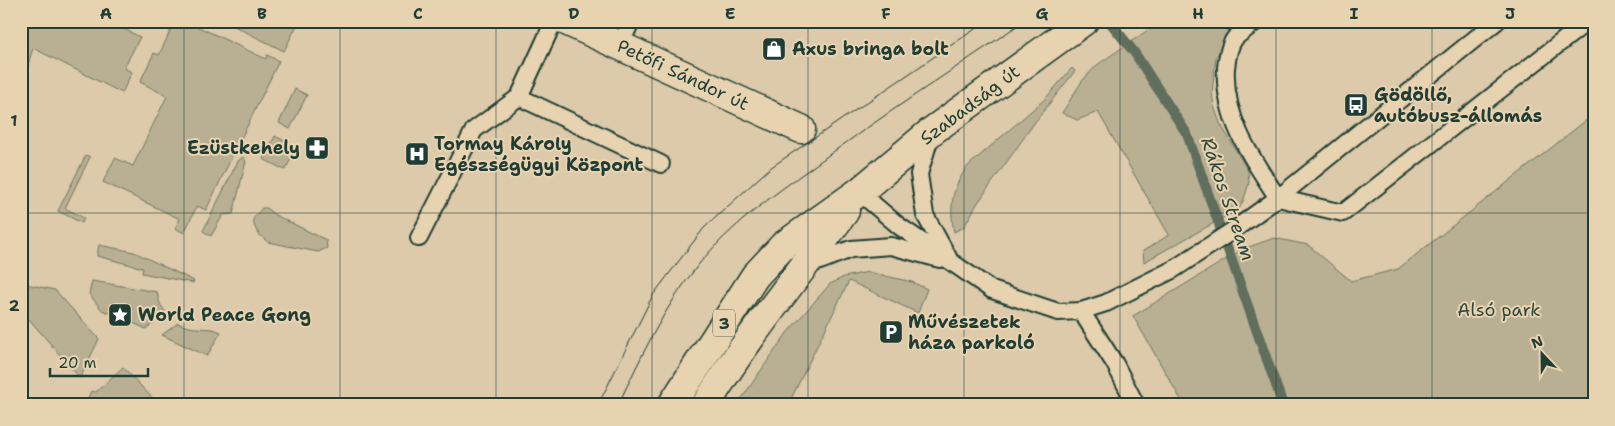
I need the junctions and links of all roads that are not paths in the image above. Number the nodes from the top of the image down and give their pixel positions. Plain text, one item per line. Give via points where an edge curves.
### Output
1 (554, 21) edge
2 (566, 21) edge
3 (631, 21) edge
4 (1256, 21) edge
5 (1497, 21) edge
6 (1588, 21) edge
7 (1080, 24) edge
8 (620, 46) junction
9 (519, 97) junction
10 (801, 129) dead end
11 (932, 131) junction
12 (661, 164) dead end
13 (859, 192) junction
14 (1278, 198) junction
15 (419, 238) dead end
16 (950, 261) junction
17 (805, 267) junction
18 (1081, 311) junction
19 (672, 405) edge
20 (706, 405) edge
21 (1136, 405) edge

1 - 9 lane
2 - 8 main road, Petőfi Sándor út
3 - 8 lane
4 - 14 lane via 1234,39 1227,59 1225,86 1240,136
5 - 14 lane
6 - 14 lane via 1343,213
7 - 11 main road, Szabadság út / 3
8 - 10 main road, Petőfi Sándor út
9 - 12 lane
9 - 15 lane via 474,130
11 - 13 main road, Szabadság út / 3
11 - 16 lane via 920,174 925,215
13 - 16 lane via 899,226
13 - 17 main road, Szabadság út / 3
13 - 19 main road, Szabadság út / 3 via 783,246 755,276
14 - 18 lane via 1174,269 1106,303
16 - 17 lane via 891,246 851,249
16 - 18 lane via 992,290 1058,312
17 - 20 main road, Szabadság út / 3 via 756,327
18 - 21 lane via 1115,364

